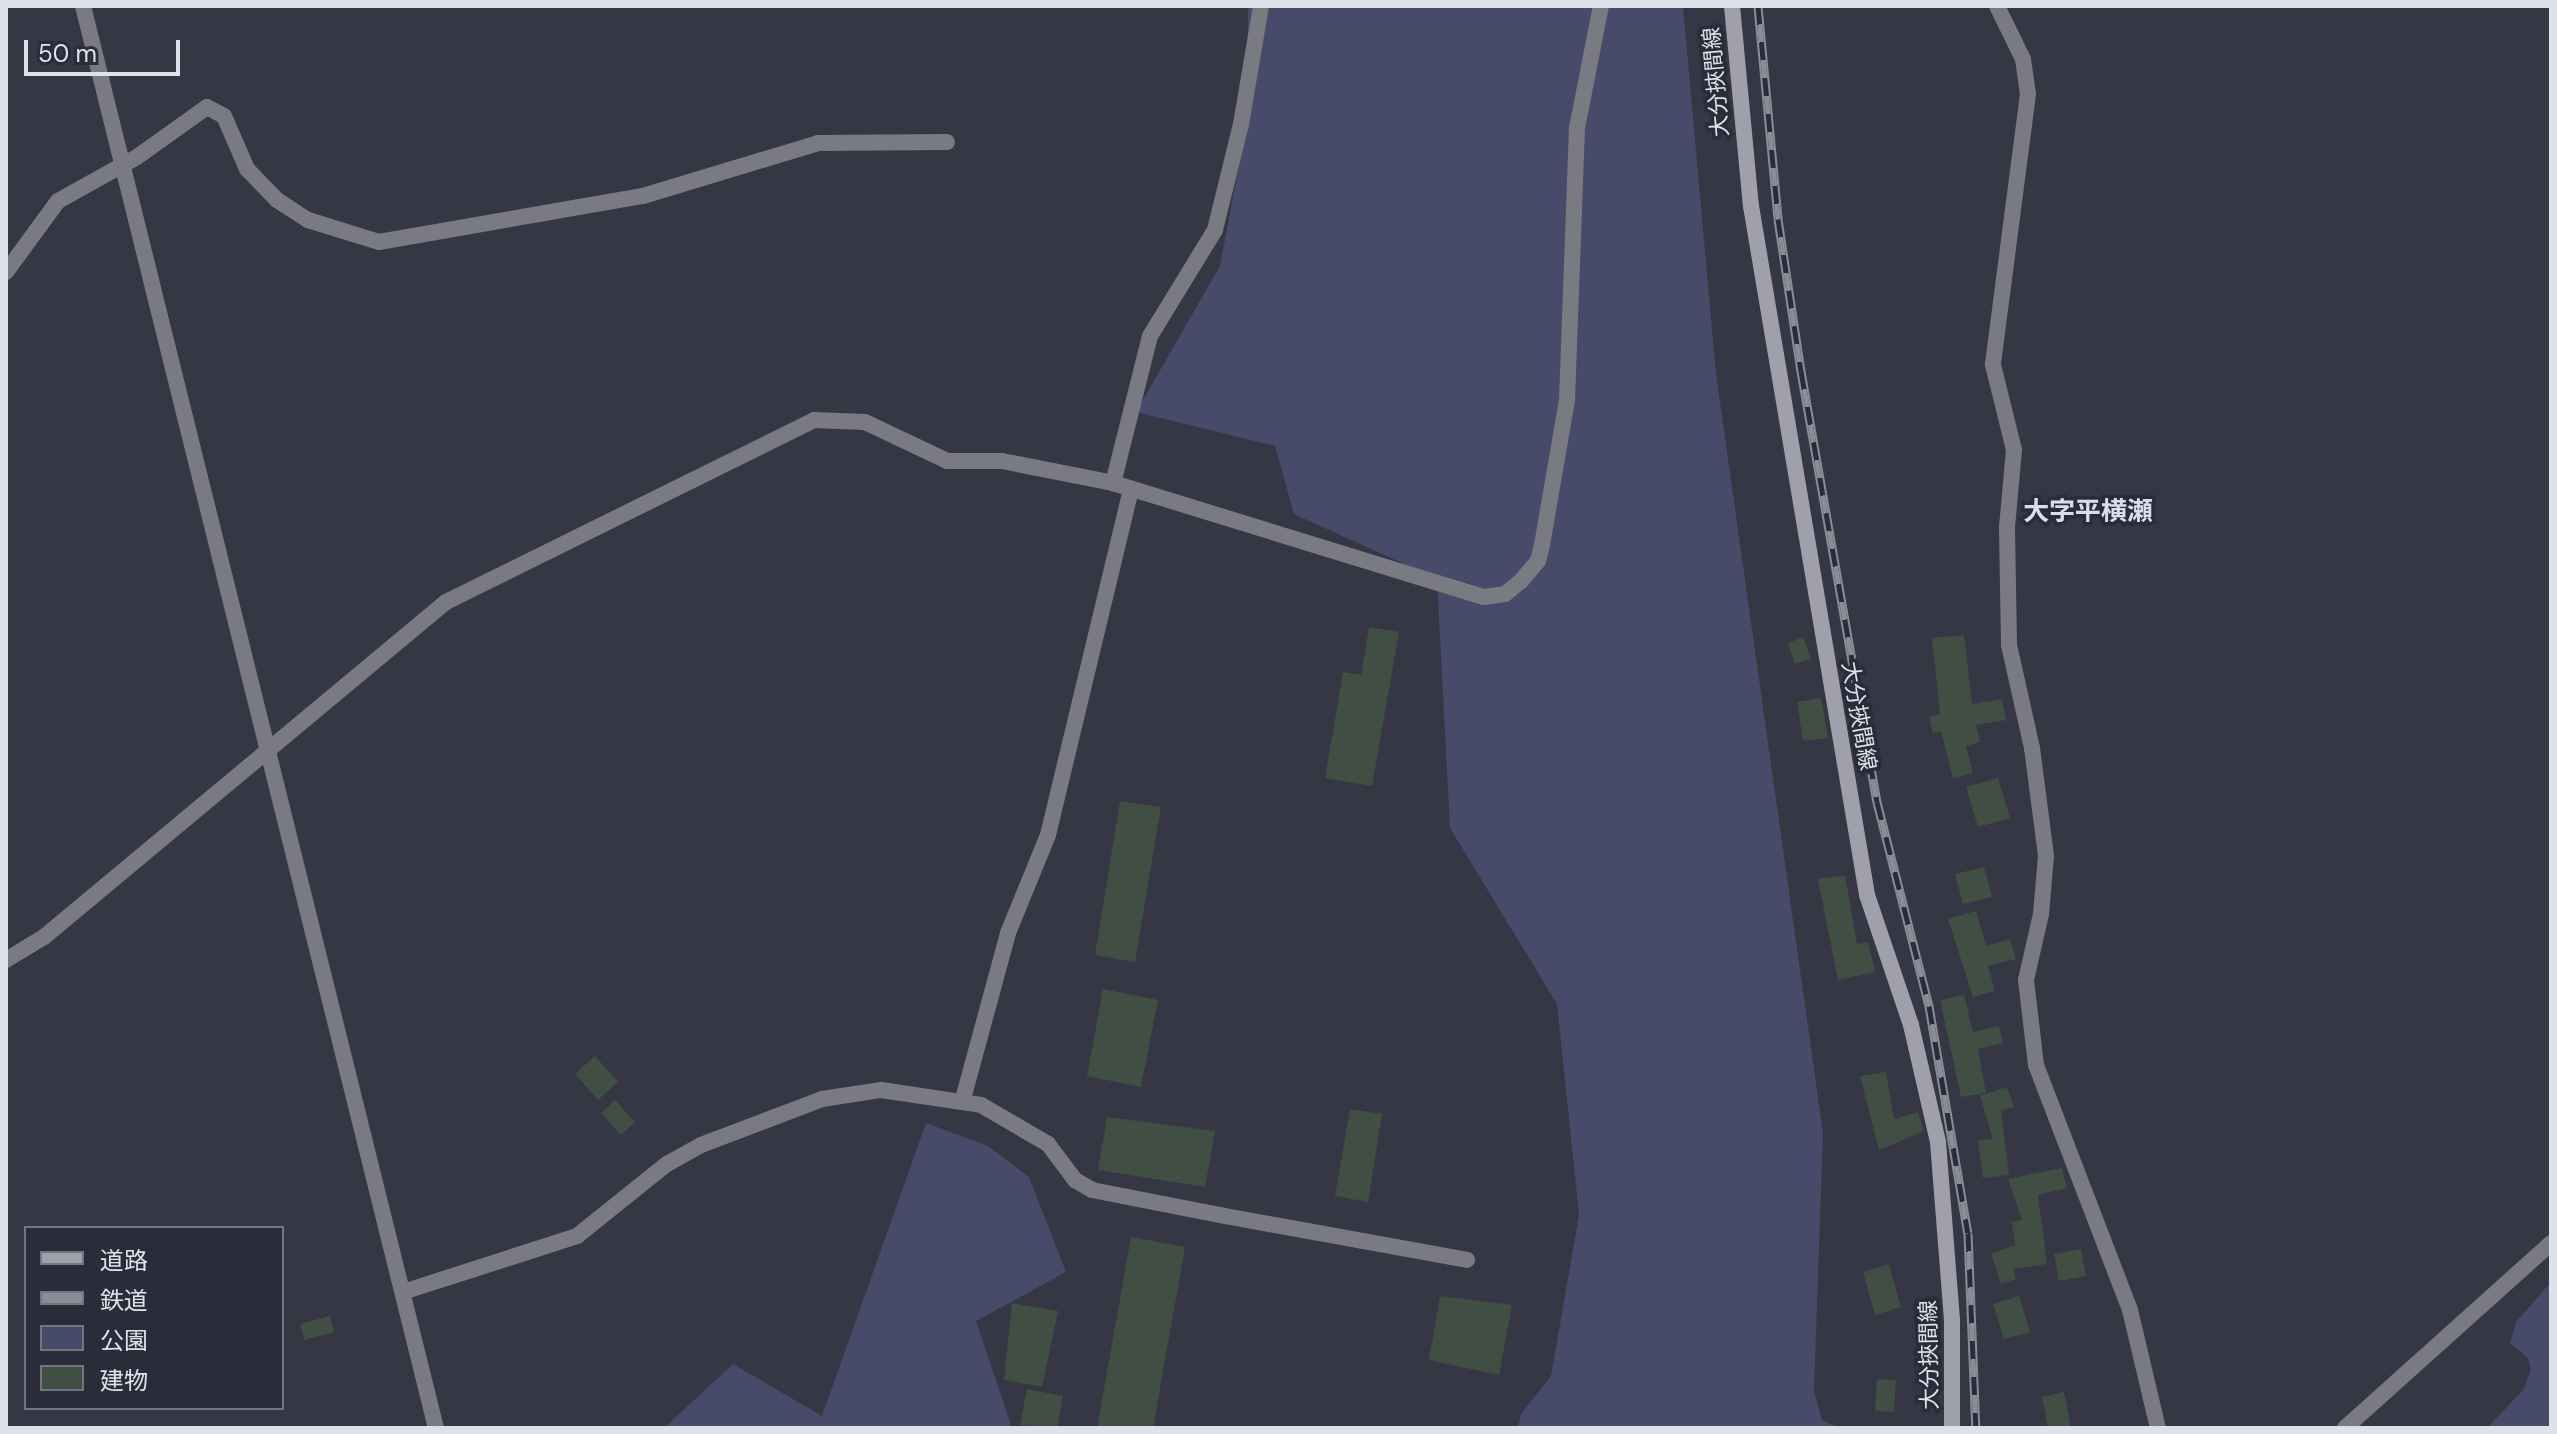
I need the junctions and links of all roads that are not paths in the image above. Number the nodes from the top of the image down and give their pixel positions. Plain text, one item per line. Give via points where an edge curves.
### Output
1 (83, 6) edge
2 (1261, 6) edge
3 (1601, 6) edge
4 (1732, 6) edge
5 (1997, 6) edge
6 (947, 142) dead end
7 (123, 165) junction
8 (6, 272) edge
9 (1113, 483) junction
10 (1131, 489) junction
11 (269, 747) junction
12 (6, 960) edge
13 (963, 1099) junction
14 (2551, 1243) edge
15 (1467, 1260) dead end
16 (406, 1291) junction
17 (436, 1428) edge
18 (1952, 1428) edge
19 (2158, 1428) edge
20 (2345, 1428) edge

1 - 7 street
2 - 9 street via 1241,124 1215,230 1150,336
3 - 10 street via 1577,128 1566,412 1542,545 1532,570 1505,594 1484,597
4 - 18 main road, 大分挾間線 via 1751,206 1867,895 1911,1025 1938,1142 1952,1320
5 - 19 street via 2023,59 2028,94 1993,365 2014,450 2007,527 2011,665 2032,748 2046,856 2041,914 2026,980 2036,1065 2130,1310
6 - 7 street via 818,143 643,196 389,242 308,220 277,200 247,169 224,116 214,108 199,110
7 - 8 street via 51,208
7 - 11 street
9 - 10 street
9 - 11 street via 1002,461 947,461 865,422 814,420 446,602
10 - 13 street via 1048,835 1008,933
11 - 12 street via 44,937
11 - 16 street
13 - 15 street via 1041,1139 1075,1180 1092,1190
13 - 16 street via 881,1090 822,1099 682,1155 577,1236
14 - 20 street
16 - 17 street

